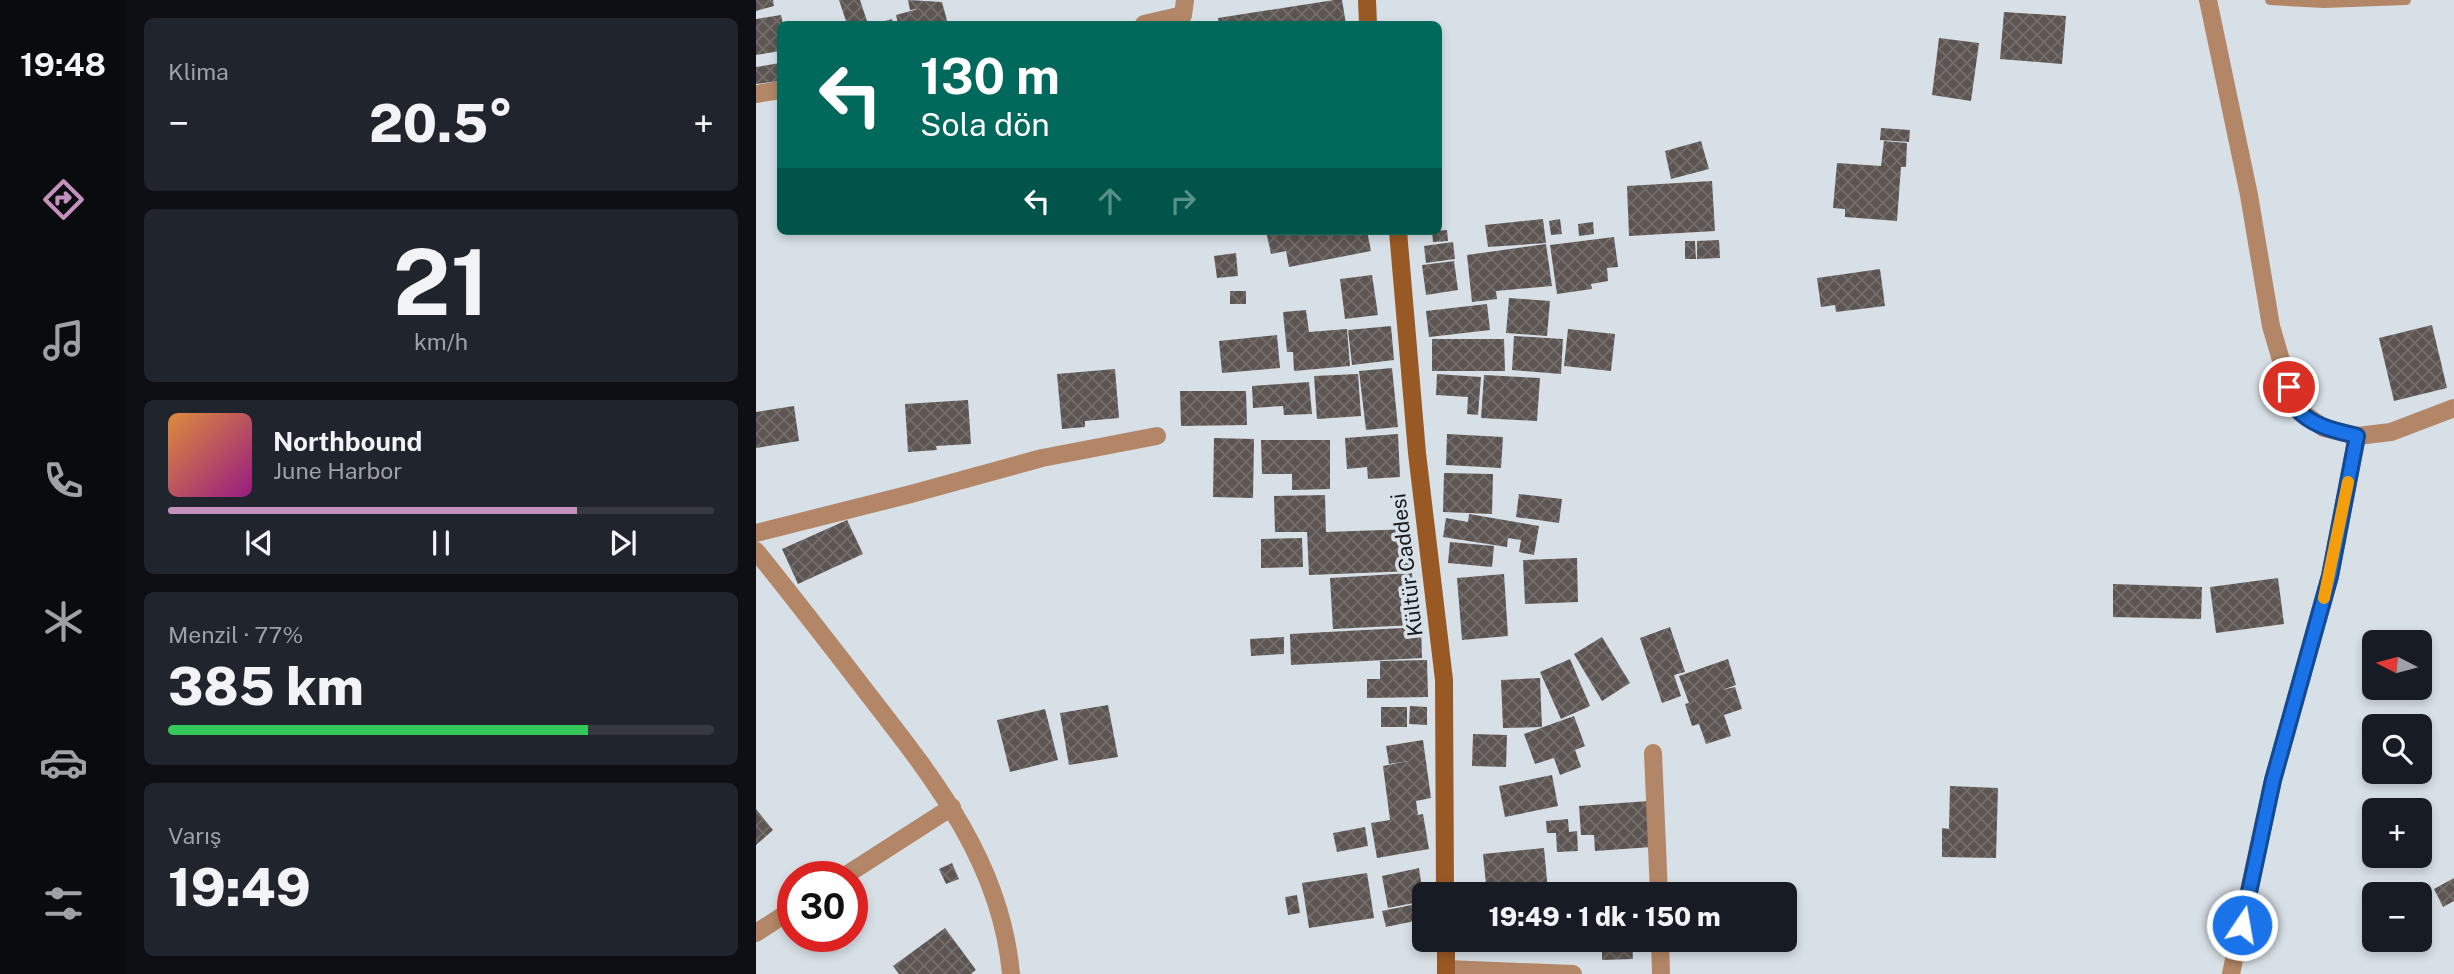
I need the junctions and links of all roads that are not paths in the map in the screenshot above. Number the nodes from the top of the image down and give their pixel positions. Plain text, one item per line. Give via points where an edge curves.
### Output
1 (1185, 0) edge
2 (1367, 0) edge
3 (2208, 0) edge
4 (2270, 0) edge
5 (2406, 0) edge
6 (1157, 21) edge
7 (1368, 21) edge
8 (777, 90) edge
9 (756, 94) edge
10 (1398, 235) edge
11 (2454, 408) edge
12 (1157, 436) dead end
13 (2357, 436) junction
14 (756, 533) edge
15 (756, 551) edge
16 (1653, 753) dead end
17 (952, 807) junction
18 (868, 861) edge
19 (1445, 882) edge
20 (1658, 882) edge
21 (777, 919) edge
22 (756, 933) edge
23 (1446, 952) edge
24 (1660, 952) edge
25 (1446, 972) edge
26 (1011, 974) edge
27 (1573, 974) edge
28 (1661, 974) edge
29 (2231, 974) edge

1 - 6 street via 1183,15
2 - 7 street
3 - 13 street via 2271,326 2295,408 2324,428
4 - 5 lane
8 - 9 street
10 - 19 street, Kültür Caddesi via 1417,453 1444,680
11 - 13 street via 2391,432
12 - 14 street via 1042,458
13 - 29 street via 2330,576 2273,780
15 - 17 street
16 - 20 street
17 - 18 street
17 - 26 street via 973,846 1002,921
21 - 22 street
23 - 25 street
24 - 28 street
25 - 27 street

